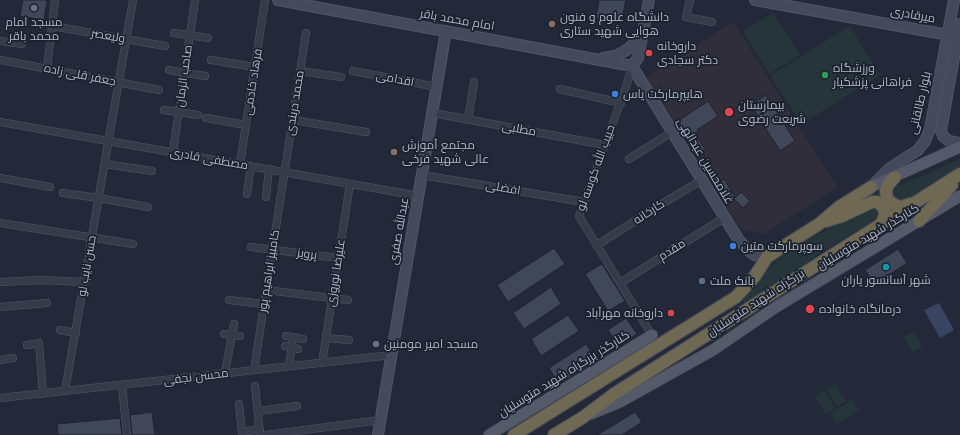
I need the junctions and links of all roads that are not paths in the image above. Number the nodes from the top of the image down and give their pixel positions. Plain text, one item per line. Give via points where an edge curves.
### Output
1 (55, 0) edge
2 (133, 0) edge
3 (195, 0) edge
4 (265, 0) edge
5 (278, 0) edge
6 (649, 0) edge
7 (690, 0) edge
8 (755, 0) edge
9 (954, 0) edge
10 (800, 4) edge
11 (712, 22) dead end
12 (960, 24) edge
13 (52, 26) junction
14 (446, 31) junction
15 (174, 32) dead end
16 (643, 32) junction
17 (306, 33) dead end
18 (190, 35) junction
19 (955, 36) edge
20 (208, 38) dead end
21 (126, 39) junction
22 (0, 41) edge
23 (22, 44) dead end
24 (165, 46) dead end
25 (596, 59) junction
26 (0, 60) edge
27 (211, 60) dead end
28 (632, 66) junction
29 (255, 67) junction
30 (47, 69) junction
31 (169, 70) dead end
32 (300, 71) junction
33 (353, 71) dead end
34 (185, 73) junction
35 (205, 76) dead end
36 (341, 77) dead end
37 (119, 82) junction
38 (474, 82) dead end
39 (437, 87) junction
40 (560, 89) dead end
41 (159, 90) dead end
42 (621, 103) junction
43 (164, 110) dead end
44 (179, 112) junction
45 (433, 113) junction
46 (198, 115) dead end
47 (206, 118) dead end
48 (293, 120) junction
49 (468, 120) junction
50 (0, 122) edge
51 (246, 125) junction
52 (366, 132) dead end
53 (672, 132) junction
54 (109, 141) junction
55 (960, 143) edge
56 (605, 145) junction
57 (960, 147) edge
58 (173, 152) junction
59 (629, 159) dead end
60 (105, 164) junction
61 (240, 164) junction
62 (251, 166) junction
63 (269, 169) junction
64 (152, 171) dead end
65 (284, 172) junction
66 (960, 174) edge
67 (422, 175) junction
68 (895, 177) junction
69 (960, 177) edge
70 (0, 178) edge
71 (702, 180) junction
72 (350, 184) junction
73 (50, 187) dead end
74 (871, 187) junction
75 (63, 193) dead end
76 (247, 194) dead end
77 (418, 196) junction
78 (960, 196) edge
79 (266, 197) dead end
80 (99, 198) junction
81 (584, 202) junction
82 (914, 204) junction
83 (148, 207) dead end
84 (724, 218) junction
85 (919, 221) junction
86 (0, 223) edge
87 (819, 224) junction
88 (881, 224) junction
89 (92, 238) junction
90 (133, 244) dead end
91 (597, 245) junction
92 (251, 247) dead end
93 (272, 250) junction
94 (767, 257) junction
95 (338, 258) junction
96 (0, 282) edge
97 (84, 282) junction
98 (620, 283) junction
99 (266, 290) junction
100 (332, 298) junction
101 (229, 300) dead end
102 (348, 300) dead end
103 (47, 303) dead end
104 (264, 304) junction
105 (0, 307) edge
106 (234, 324) dead end
107 (60, 330) dead end
108 (76, 333) junction
109 (224, 334) dead end
110 (232, 335) junction
111 (652, 335) junction
112 (240, 336) dead end
113 (326, 338) junction
114 (303, 339) dead end
115 (349, 340) dead end
116 (27, 345) dead end
117 (659, 346) junction
118 (392, 354) junction
119 (13, 358) dead end
120 (0, 360) edge
121 (322, 362) junction
122 (289, 366) junction
123 (254, 370) junction
124 (225, 373) junction
125 (122, 386) junction
126 (255, 386) dead end
127 (66, 391) junction
128 (43, 394) junction
129 (0, 398) edge
130 (239, 404) dead end
131 (297, 406) dead end
132 (258, 412) junction
133 (582, 418) junction
134 (381, 420) junction
135 (260, 432) edge
136 (127, 435) edge
137 (266, 435) edge
138 (378, 435) edge
139 (489, 435) edge
140 (514, 435) edge
141 (554, 435) edge

1 - 13 street
2 - 21 street, حسن نایب لو
3 - 18 street, صاحب الزمان
4 - 29 street, فرهاد خادمی
5 - 14 street, امام محمد باقر
6 - 16 street
7 - 11 street via 686,17
8 - 10 street, میرقادری
9 - 19 street, بلوار طالقانی
10 - 19 street, میرقادری
12 - 19 street, بلوار طالقانی
13 - 21 street, ولیعصر
13 - 30 street
14 - 25 street, امام محمد باقر
14 - 39 street, عبدالله صفری
15 - 18 street
16 - 25 street via 625,51 615,56
16 - 28 street via 638,58
17 - 32 street, محمد دربندی
18 - 20 street
18 - 34 street, صاحب الزمان
19 - 55 street, بلوار طالقانی via 942,130 949,141
19 - 74 street, بلوار طالقانی via 925,141 918,150 890,168
21 - 24 street, ولیعصر
21 - 37 street, حسن نایب لو
22 - 23 street
25 - 28 street, امام محمد باقر
26 - 30 street, جعفر قلی زاده
27 - 29 street
28 - 42 street, حبیب الله کوسه لو
28 - 53 street, غلامحسین عبدالهی
29 - 51 street, فرهاد خادمی
30 - 37 street, جعفر قلی زاده
31 - 34 street
32 - 36 street
32 - 48 street, محمد دربندی
33 - 39 street, اقدامی
34 - 35 street
34 - 44 street, صاحب الزمان
37 - 41 street, جعفر قلی زاده
37 - 54 street, حسن نایب لو
38 - 49 street
39 - 45 street, عبدالله صفری
40 - 42 street
42 - 56 street, حبیب الله کوسه لو
43 - 44 street
44 - 46 street
44 - 58 street, صاحب الزمان
45 - 49 street, مطلبی
45 - 67 street, عبدالله صفری
47 - 51 street
48 - 52 street
48 - 65 street, محمد دربندی
49 - 56 street, مطلبی
50 - 54 street, مصطفی قادری
51 - 61 street, فرهاد خادمی
53 - 59 street
53 - 71 street, غلامحسین عبدالهی
54 - 58 street, مصطفی قادری
54 - 60 street, حسن نایب لو
56 - 81 street, حبیب الله کوسه لو
57 - 68 main road
58 - 61 street, مصطفی قادری
60 - 64 street
60 - 80 street, حسن نایب لو
61 - 62 street, مصطفی قادری
62 - 63 street, مصطفی قادری
62 - 76 street
63 - 65 street, مصطفی قادری
63 - 79 street
65 - 72 street, مصطفی قادری
65 - 93 street, کامبیز ابراهیم پور
66 - 82 highway, بزرگراه شهید متوسلیان
67 - 77 street, عبدالله صفری
67 - 81 street, افضلی
68 - 74 main road
68 - 82 highway via 888,185 887,199 901,206
69 - 85 highway
70 - 73 street
71 - 84 street, غلامحسین عبدالهی
71 - 91 street, کارخانه
72 - 77 street, مصطفی قادری
72 - 95 street, علیرضا نوروزی
74 - 87 highway, بزرگراه شهید متوسلیان via 839,207
75 - 80 street
77 - 118 street, عبدالله صفری
78 - 85 main road, کنارگذر شهید متوسلیان
80 - 83 street
80 - 89 street, حسن نایب لو
81 - 91 street, حبیب الله کوسه لو via 579,216
82 - 88 highway, بزرگراه شهید متوسلیان
84 - 94 street, غلامحسین عبدالهی via 748,250 755,255
84 - 98 street, مقدم
85 - 133 main road, کنارگذر شهید متوسلیان via 776,307 713,350 620,402
86 - 89 street
87 - 88 highway via 877,202 885,213
87 - 94 highway, بزرگراه شهید متوسلیان
88 - 133 highway, بزرگراه شهید متوسلیان via 614,394
89 - 90 street
89 - 97 street, حسن نایب لو
91 - 98 street, حبیب الله کوسه لو
92 - 93 street, پرویز
93 - 95 street, پرویز
93 - 99 street, کامبیز ابراهیم پور
94 - 117 highway, بزرگراه شهید متوسلیان via 736,297
95 - 100 street, علیرضا نوروزی
96 - 97 street
97 - 108 street, حسن نایب لو
98 - 111 street, حبیب الله کوسه لو
99 - 100 street
99 - 104 street, کامبیز ابراهیم پور
100 - 102 street
100 - 113 street, علیرضا نوروزی
101 - 104 street
103 - 105 street
104 - 123 street, کامبیز ابراهیم پور
106 - 110 street
107 - 108 street
108 - 127 street, حسن نایب لو
109 - 110 street
110 - 112 street
110 - 124 street
111 - 117 street, حبیب الله کوسه لو
111 - 139 main road, کنارگذر بزرگراه شهید متوسلیان
113 - 115 street
113 - 121 street, علیرضا نوروزی
114 - 122 street via 289,337
116 - 128 street via 39,343
117 - 140 highway, بزرگراه شهید متوسلیان
118 - 121 street, محسن نجفی
118 - 134 street, عبدالله صفری
119 - 120 street
121 - 122 street, محسن نجفی
122 - 123 street, محسن نجفی
123 - 124 street, محسن نجفی
124 - 125 street, محسن نجفی
125 - 127 street, محسن نجفی
125 - 136 street
126 - 132 street
127 - 128 street, محسن نجفی
128 - 129 street, محسن نجفی
130 - 135 street via 242,432
131 - 132 street
132 - 135 street
133 - 141 highway, بزرگراه شهید متوسلیان
134 - 137 street
134 - 138 street, عبدالله صفری

